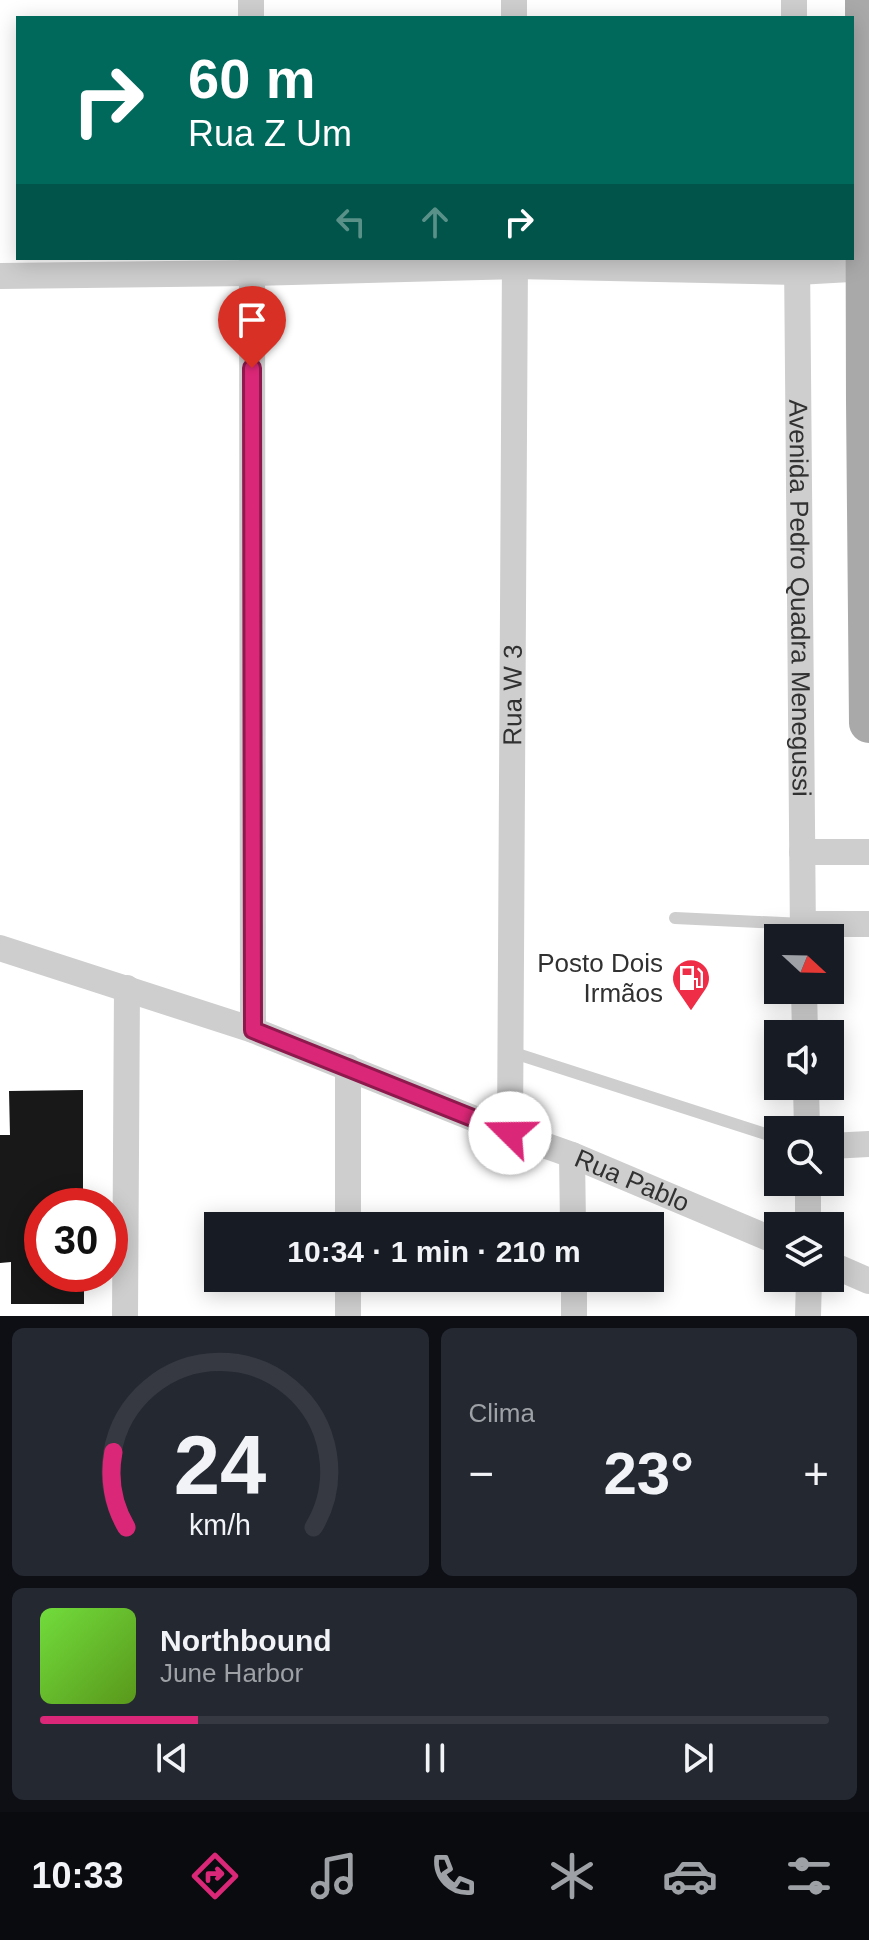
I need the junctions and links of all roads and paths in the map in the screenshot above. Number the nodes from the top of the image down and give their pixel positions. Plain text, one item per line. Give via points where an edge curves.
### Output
1 (865, 0) edge
2 (515, 262) edge
3 (797, 265) edge
4 (252, 266) edge
5 (868, 268) edge
6 (0, 276) edge
7 (869, 723) edge
8 (802, 852) junction
9 (869, 852) edge
10 (675, 918) dead end
11 (803, 924) edge
12 (869, 924) edge
13 (764, 927) edge
14 (844, 927) edge
15 (0, 948) edge
16 (127, 988) junction
17 (253, 1030) junction
18 (511, 1052) junction
19 (348, 1067) junction
20 (510, 1133) junction
21 (764, 1133) edge
22 (869, 1144) edge
23 (844, 1145) edge
24 (572, 1155) junction
25 (348, 1212) edge
26 (573, 1212) edge
27 (764, 1236) edge
28 (844, 1270) edge
29 (869, 1281) edge
30 (348, 1292) edge
31 (574, 1292) edge
32 (809, 1292) edge
33 (125, 1316) edge
34 (348, 1316) edge
35 (574, 1316) edge
36 (808, 1316) edge

1 - 5 main road
2 - 3 street
2 - 4 street
2 - 18 street, Rua W 3
3 - 5 street
3 - 8 street, Avenida Pedro Quadra Menegussi
4 - 6 street
4 - 17 street
5 - 7 main road
8 - 9 street
8 - 11 street, Avenida Pedro Quadra Menegussi
10 - 13 lane
12 - 14 street
15 - 16 street, Rua Pablo
16 - 17 street, Rua Pablo
16 - 33 street
17 - 19 street, Rua Pablo
18 - 20 street, Rua W 3
18 - 21 lane
19 - 20 street, Rua Pablo
19 - 25 street
20 - 24 street, Rua Pablo
22 - 23 street
24 - 26 street
24 - 27 street, Rua Pablo
28 - 29 street
30 - 34 street
31 - 35 street
32 - 36 street

